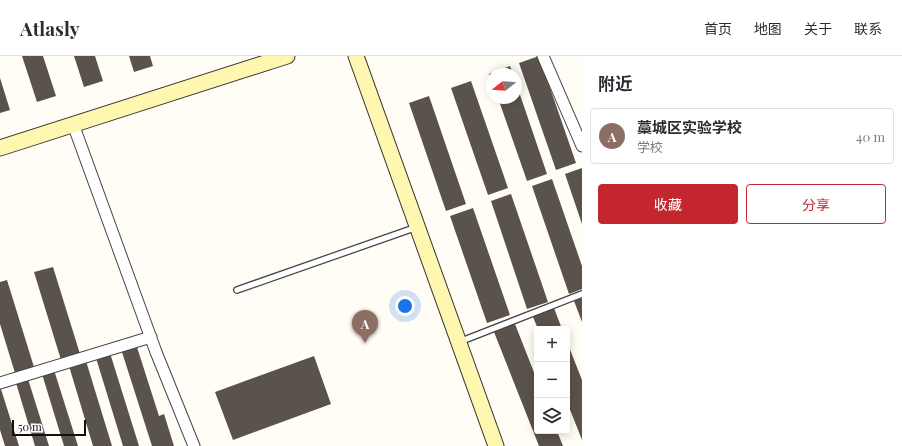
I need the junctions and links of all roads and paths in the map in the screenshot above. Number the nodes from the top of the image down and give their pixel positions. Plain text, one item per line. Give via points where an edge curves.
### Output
1 (287, 56) edge
2 (356, 56) edge
3 (543, 56) edge
4 (73, 124) junction
5 (582, 146) edge
6 (0, 148) edge
7 (417, 227) junction
8 (237, 290) dead end
9 (582, 294) edge
10 (151, 336) junction
11 (458, 342) junction
12 (0, 383) edge
13 (194, 446) edge
14 (496, 446) edge

1 - 4 street
2 - 7 street
3 - 5 street
4 - 6 street
4 - 10 street
7 - 8 lane
7 - 11 street
9 - 11 lane
10 - 12 street
10 - 13 street
11 - 14 street

